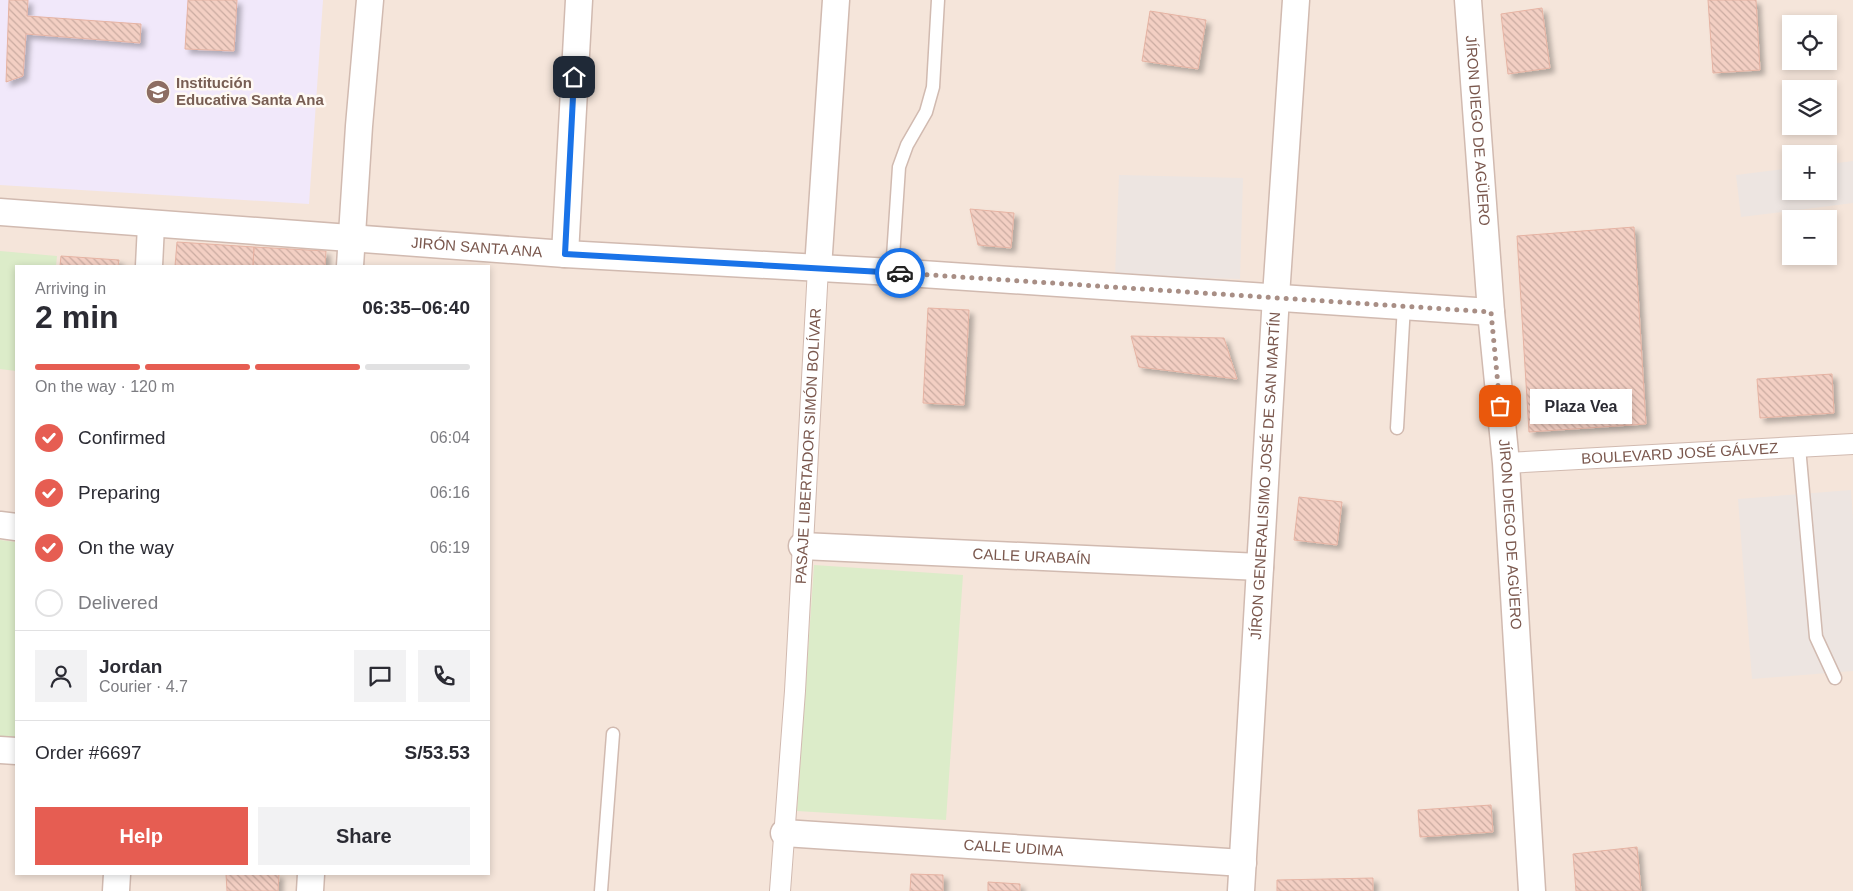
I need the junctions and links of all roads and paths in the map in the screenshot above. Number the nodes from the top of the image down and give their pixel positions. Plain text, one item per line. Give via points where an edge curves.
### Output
1 (370, 0) edge
2 (579, 0) edge
3 (836, 0) edge
4 (938, 0) edge
5 (1296, 0) edge
6 (1468, 0) edge
7 (0, 212) edge
8 (151, 224) junction
9 (352, 238) junction
10 (565, 254) junction
11 (149, 265) edge
12 (350, 265) edge
13 (818, 268) junction
14 (892, 272) junction
15 (1276, 296) junction
16 (1404, 305) junction
17 (1491, 312) junction
18 (1396, 428) dead end
19 (1853, 444) edge
20 (1799, 448) junction
21 (1506, 463) junction
22 (0, 525) edge
23 (15, 526) edge
24 (802, 546) junction
25 (1260, 567) junction
26 (1835, 678) dead end
27 (613, 734) dead end
28 (0, 750) edge
29 (15, 751) edge
30 (784, 833) junction
31 (1243, 863) junction
32 (117, 875) edge
33 (311, 875) edge
34 (116, 891) edge
35 (310, 891) edge
36 (601, 891) edge
37 (780, 891) edge
38 (1241, 891) edge
39 (1532, 891) edge

1 - 9 street
2 - 10 street
3 - 13 street, PASAJE LIBERTADOR SIMÓN BOLÍVAR
4 - 14 lane via 933,87 926,112 906,145 899,167
5 - 15 street, JÍRON GENERALISIMO JOSÉ DE SAN MARTÍN
6 - 17 street, JÍRON DIEGO DE AGÜERO
7 - 8 street, JIRÓN SANTA ANA
8 - 9 street, JIRÓN SANTA ANA
8 - 11 street
9 - 10 street, JIRÓN SANTA ANA
9 - 12 street
10 - 13 street, JIRÓN SANTA ANA
13 - 14 street, JIRÓN SANTA ANA
13 - 24 street, PASAJE LIBERTADOR SIMÓN BOLÍVAR
14 - 15 street, JIRÓN SANTA ANA
15 - 16 street, JIRÓN SANTA ANA
15 - 25 street, JÍRON GENERALISIMO JOSÉ DE SAN MARTÍN
16 - 17 street, JIRÓN SANTA ANA
16 - 18 lane
17 - 21 street, JÍRON DIEGO DE AGÜERO
19 - 20 street, BOULEVARD JOSÉ GÁLVEZ
20 - 21 street, BOULEVARD JOSÉ GÁLVEZ
20 - 26 lane via 1816,637
21 - 39 street, JÍRON DIEGO DE AGÜERO
22 - 23 street
24 - 25 street, CALLE URABAÍN
24 - 30 street, PASAJE LIBERTADOR SIMÓN BOLÍVAR
25 - 31 street, JÍRON GENERALISIMO JOSÉ DE SAN MARTÍN
27 - 36 lane
28 - 29 street
30 - 31 street, CALLE UDIMA
30 - 37 street, PASAJE LIBERTADOR SIMÓN BOLÍVAR
31 - 38 street, JÍRON GENERALISIMO JOSÉ DE SAN MARTÍN
32 - 34 street
33 - 35 street

